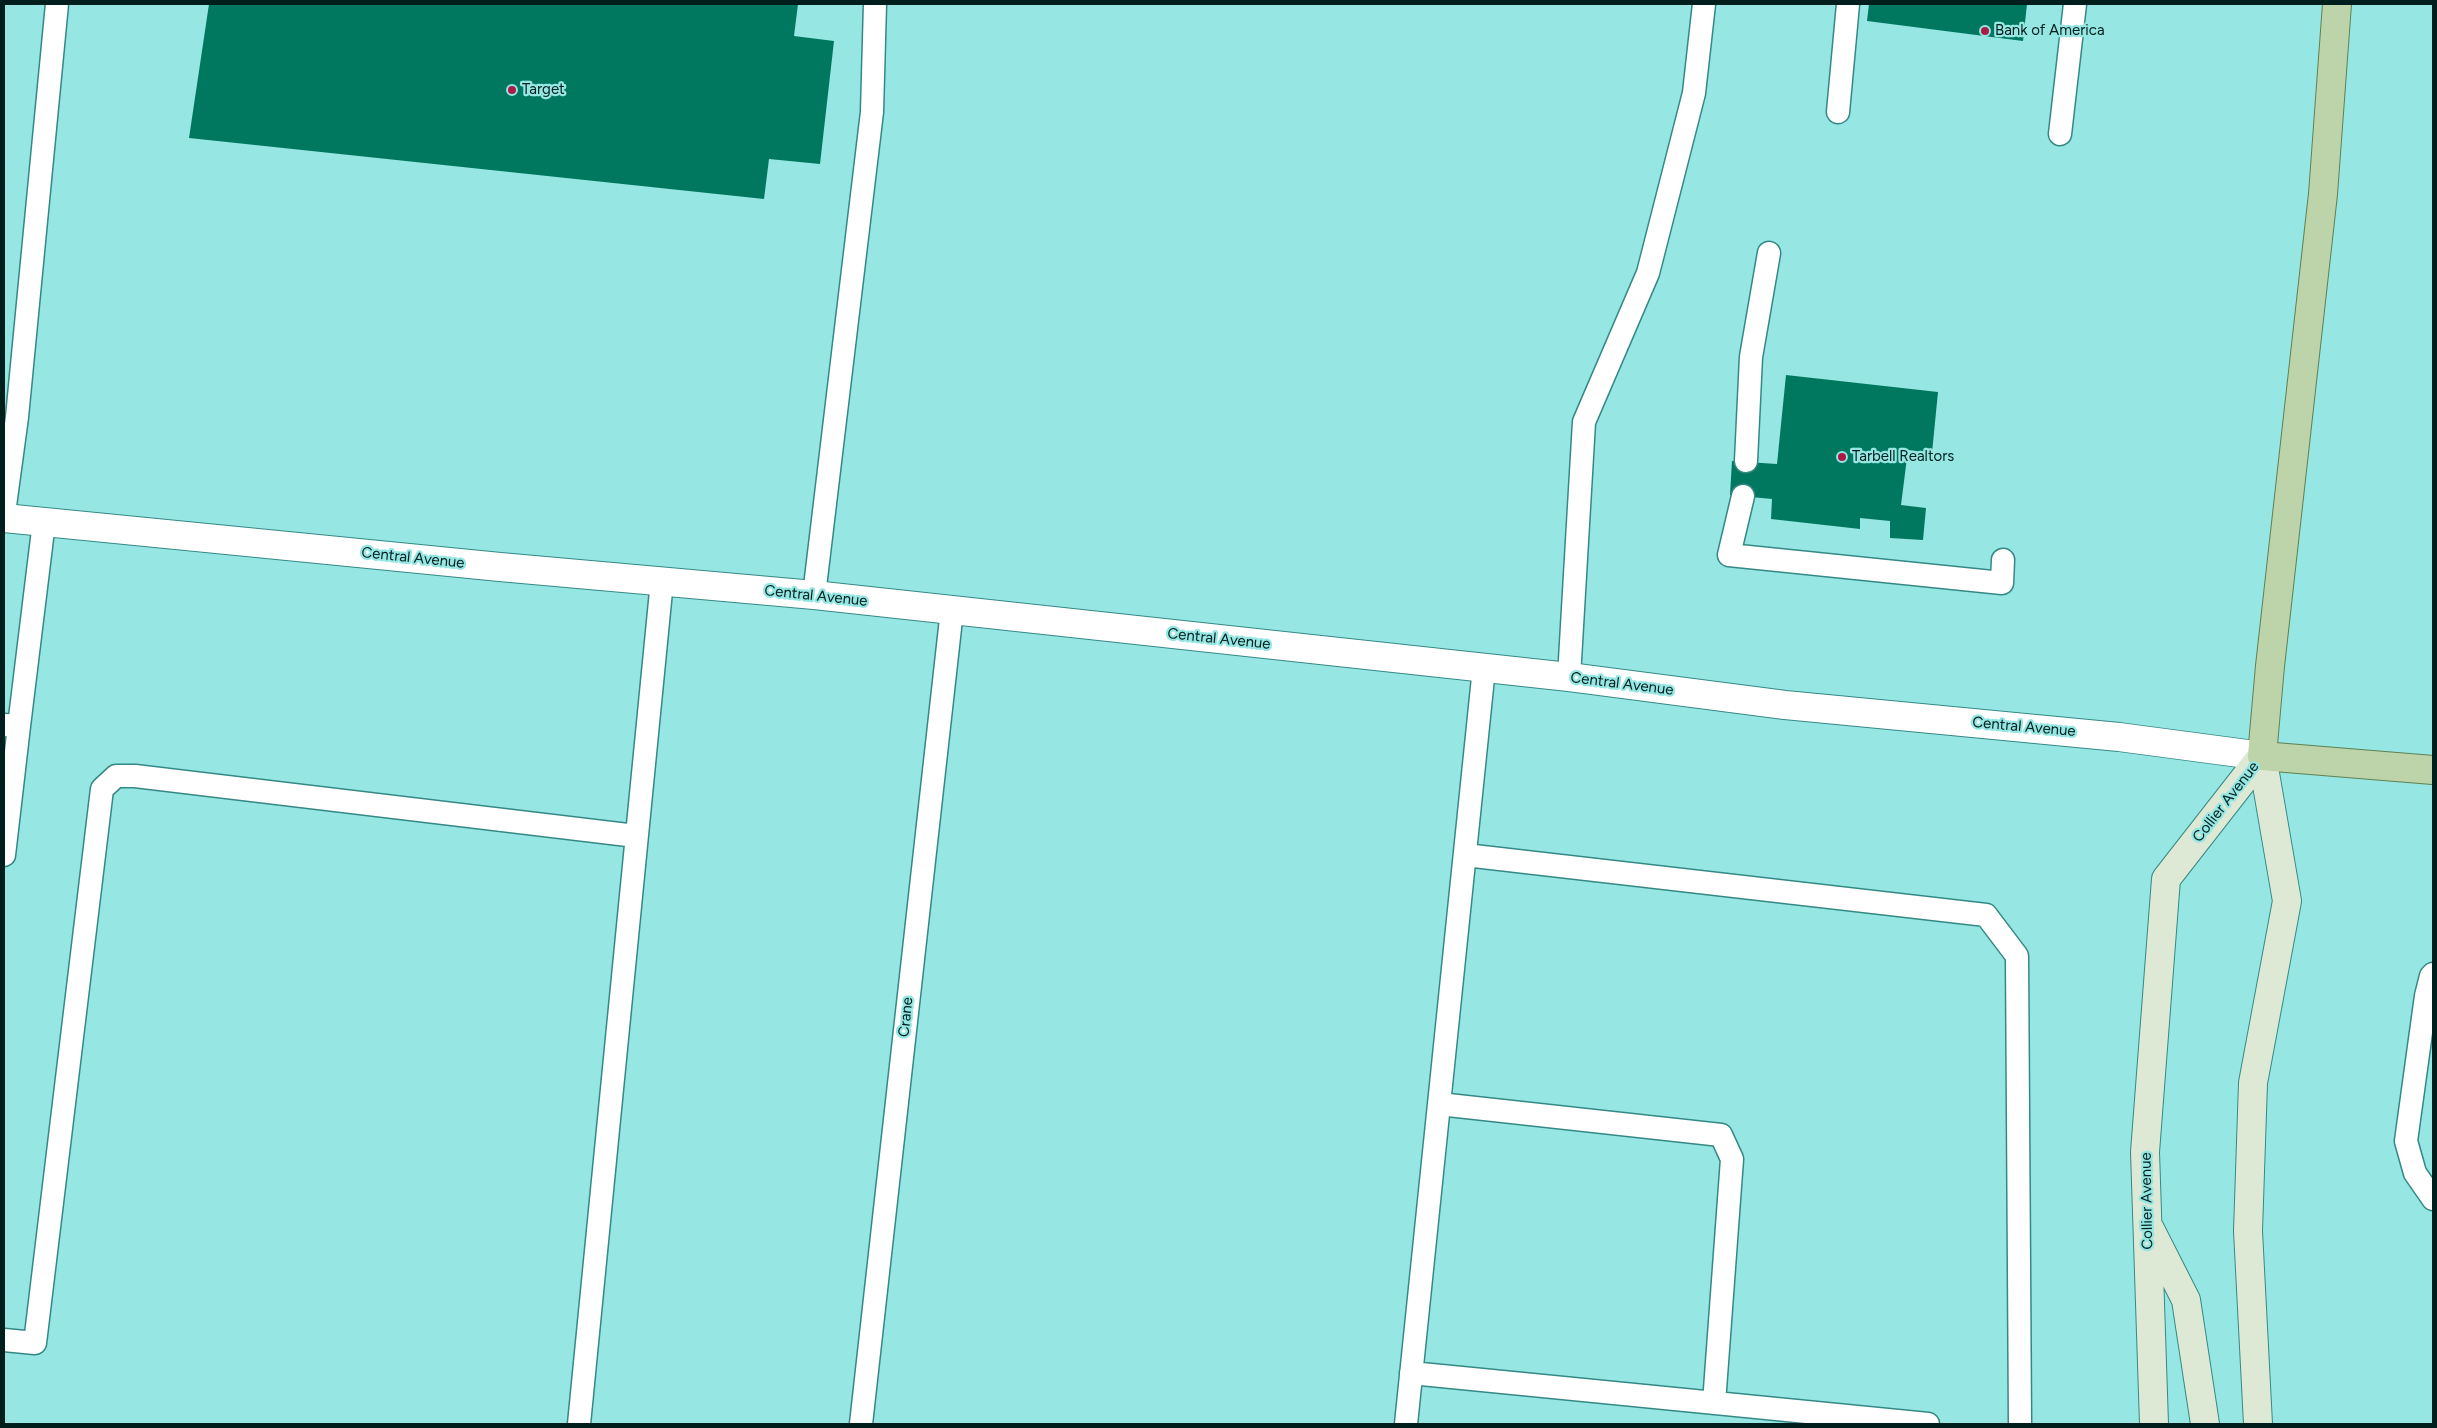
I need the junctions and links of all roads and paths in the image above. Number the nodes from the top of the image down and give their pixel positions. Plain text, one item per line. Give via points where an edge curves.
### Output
1 (57, 4) edge
2 (875, 4) edge
3 (1704, 4) edge
4 (1848, 4) edge
5 (2074, 4) edge
6 (2337, 4) edge
7 (1838, 112) dead end
8 (2060, 134) dead end
9 (1769, 253) dead end
10 (1746, 461) dead end
11 (1742, 496) dead end
12 (4, 512) edge
13 (4, 518) edge
14 (44, 522) junction
15 (2003, 560) dead end
16 (662, 582) junction
17 (814, 595) junction
18 (952, 610) junction
19 (1484, 668) junction
20 (1569, 677) junction
21 (12, 726) edge
22 (2262, 756) junction
23 (2433, 770) edge
24 (636, 836) junction
25 (4, 855) edge
26 (1465, 855) junction
27 (2433, 974) edge
28 (1439, 1104) junction
29 (2433, 1199) edge
30 (2147, 1223) junction
31 (4, 1340) edge
32 (1411, 1373) junction
33 (1714, 1403) junction
34 (579, 1424) edge
35 (861, 1424) edge
36 (1406, 1424) edge
37 (1928, 1424) edge
38 (2020, 1424) edge
39 (2154, 1424) edge
40 (2205, 1424) edge
41 (2258, 1424) edge

1 - 12 lane via 18,408
2 - 17 lane via 872,112
3 - 20 lane via 1694,93 1648,273 1584,422
4 - 7 lane
5 - 8 lane
6 - 22 main road via 2323,194
9 - 10 lane via 1751,357
11 - 15 lane via 1729,554 2002,583
13 - 14 street, Central Avenue
14 - 16 street, Central Avenue
14 - 21 lane
16 - 17 street, Central Avenue
16 - 24 lane
17 - 18 street, Central Avenue
18 - 19 street, Central Avenue
18 - 35 lane, Crane
19 - 20 street, Central Avenue
19 - 26 lane
20 - 22 street, Central Avenue via 1785,705 2119,736
21 - 25 lane
22 - 23 main road, Central Avenue
22 - 30 main road, Collier Avenue via 2166,878 2145,1152
22 - 41 main road, Collier Avenue via 2287,902 2253,1083 2248,1231
24 - 31 lane via 116,776 102,789 34,1343
24 - 34 lane
26 - 28 lane
26 - 38 lane via 1986,915 2017,956
27 - 29 lane via 2426,996 2406,1141 2415,1173
28 - 32 lane
28 - 33 lane via 1721,1135 1732,1159
30 - 39 main road, Collier Avenue
30 - 40 main road via 2186,1300
32 - 33 lane
32 - 36 lane
33 - 37 lane

